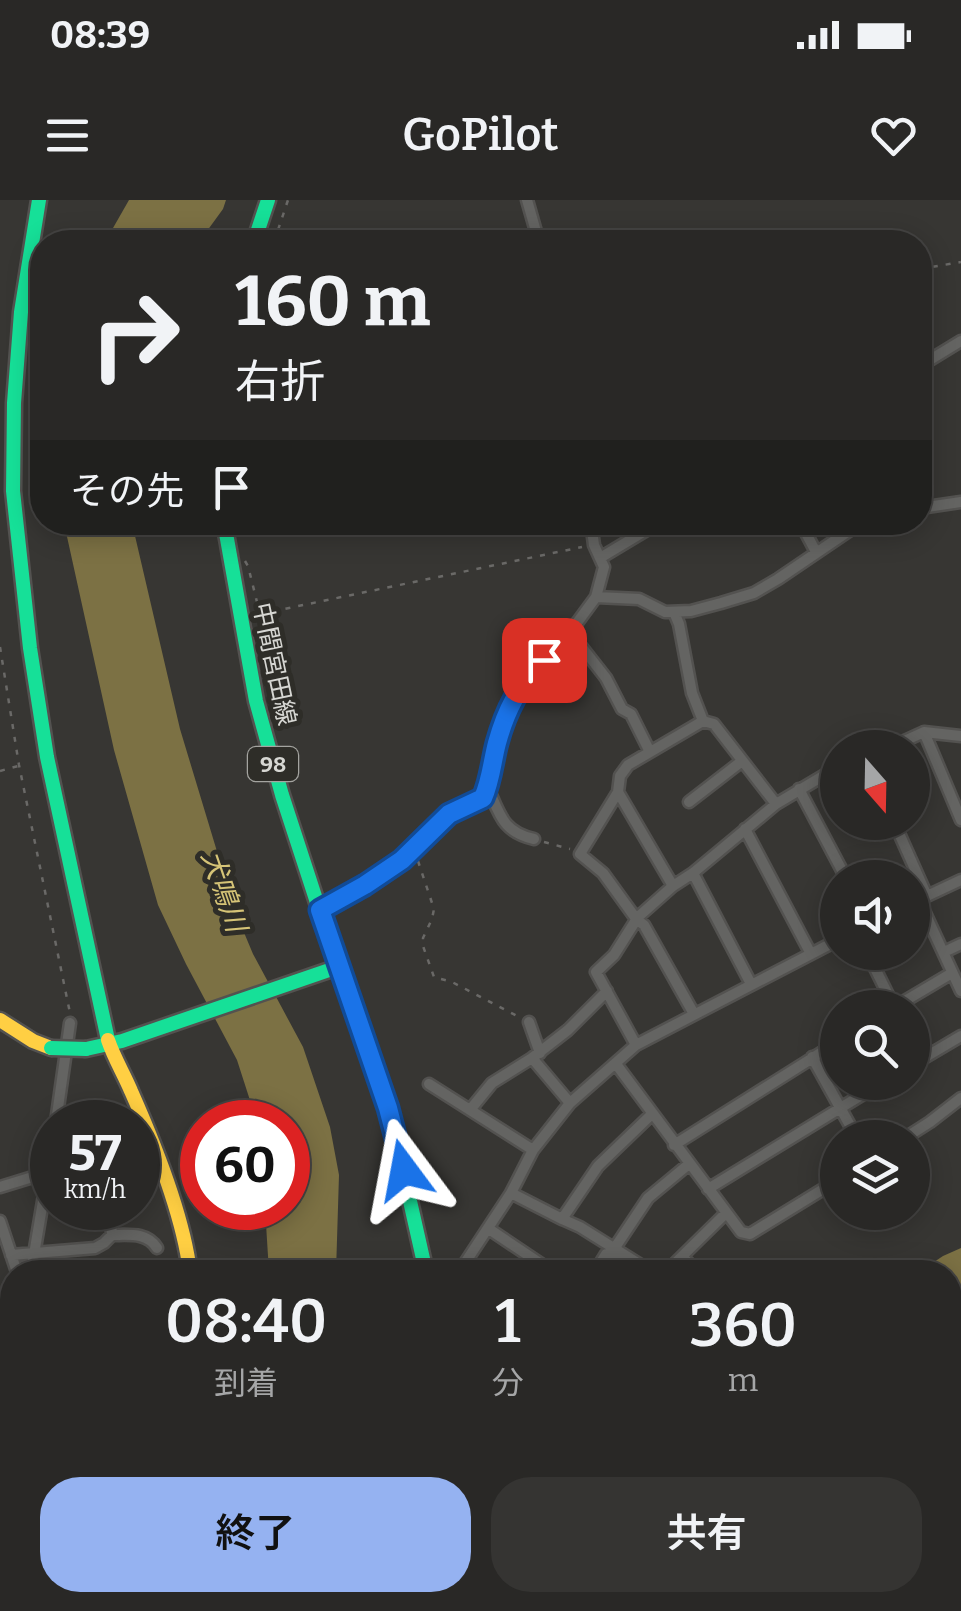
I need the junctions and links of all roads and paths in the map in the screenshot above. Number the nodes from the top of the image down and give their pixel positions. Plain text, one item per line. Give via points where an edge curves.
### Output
1 (39, 200) edge
2 (268, 200) edge
3 (288, 200) edge
4 (527, 200) edge
5 (34, 230) edge
6 (258, 230) edge
7 (278, 230) edge
8 (535, 230) edge
9 (30, 253) edge
10 (961, 262) edge
11 (932, 266) edge
12 (961, 341) edge
13 (932, 359) edge
14 (961, 502) edge
15 (932, 506) edge
16 (226, 535) edge
17 (593, 535) edge
18 (638, 535) edge
19 (807, 535) edge
20 (842, 535) edge
21 (594, 544) junction
22 (816, 552) junction
23 (600, 558) junction
24 (244, 559) dead end
25 (596, 597) junction
26 (674, 612) junction
27 (260, 614) junction
28 (570, 632) junction
29 (0, 646) edge
30 (264, 681) dead end
31 (703, 721) junction
32 (930, 733) edge
33 (961, 736) edge
34 (930, 746) edge
35 (650, 752) junction
36 (742, 761) junction
37 (19, 765) junction
38 (0, 771) edge
39 (820, 777) edge
40 (488, 788) junction
41 (799, 789) junction
42 (618, 792) junction
43 (688, 802) dead end
44 (776, 804) junction
45 (961, 820) edge
46 (745, 828) junction
47 (534, 839) joint
48 (411, 850) junction
49 (580, 854) junction
50 (836, 860) edge
51 (693, 873) junction
52 (961, 880) edge
53 (672, 886) junction
54 (930, 894) edge
55 (320, 910) junction
56 (637, 920) junction
57 (930, 921) edge
58 (961, 944) edge
59 (820, 949) edge
60 (944, 952) junction
61 (811, 954) junction
62 (338, 966) junction
63 (952, 973) junction
64 (751, 984) junction
65 (922, 990) edge
66 (961, 991) edge
67 (607, 992) junction
68 (694, 1014) junction
69 (0, 1020) edge
70 (529, 1022) joint
71 (70, 1023) joint
72 (961, 1036) edge
73 (115, 1043) junction
74 (636, 1045) junction
75 (820, 1053) edge
76 (930, 1054) edge
77 (536, 1056) junction
78 (812, 1058) junction
79 (616, 1064) junction
80 (429, 1084) dead end
81 (961, 1098) edge
82 (59, 1100) edge
83 (853, 1100) edge
84 (570, 1103) junction
85 (840, 1108) junction
86 (470, 1110) junction
87 (652, 1114) junction
88 (847, 1120) edge
89 (930, 1122) edge
90 (674, 1145) junction
91 (533, 1150) junction
92 (688, 1164) junction
93 (30, 1178) edge
94 (0, 1188) edge
95 (708, 1189) junction
96 (820, 1191) edge
97 (511, 1193) junction
98 (726, 1213) junction
99 (562, 1219) junction
100 (0, 1221) edge
101 (489, 1229) junction
102 (39, 1230) edge
103 (112, 1230) edge
104 (112, 1234) junction
105 (157, 1248) dead end
106 (614, 1249) junction
107 (35, 1253) junction
108 (11, 1255) junction
109 (682, 1257) junction
110 (12, 1260) edge
111 (34, 1260) edge
112 (188, 1260) edge
113 (423, 1260) edge
114 (468, 1260) edge
115 (535, 1260) edge
116 (632, 1260) edge
117 (679, 1260) edge
118 (685, 1260) edge

1 - 5 street
2 - 6 street
3 - 7 path
4 - 8 street
9 - 73 street via 20,312 13,491 47,757
10 - 11 path
12 - 13 street
14 - 15 street
16 - 55 street, 中間宮田線 / 98 via 256,701
17 - 21 street
18 - 23 street
19 - 22 street
20 - 22 street
21 - 23 street
21 - 27 path
22 - 26 street via 754,592
23 - 25 street
24 - 27 path
25 - 26 street via 639,599
25 - 28 street
26 - 31 street
27 - 30 path
28 - 35 street
28 - 40 street via 525,678 497,744
29 - 37 path
31 - 35 street
31 - 36 street via 714,724
32 - 33 street
34 - 45 street
35 - 42 street via 628,765
36 - 43 street
36 - 44 street
37 - 38 path
37 - 71 path
39 - 41 street
40 - 47 street via 506,827
40 - 48 street
41 - 44 street
41 - 50 street
42 - 49 street
42 - 53 street
44 - 46 street
46 - 51 street
46 - 61 street
47 - 49 path
48 - 55 street
48 - 70 path via 434,909 422,946 434,977
49 - 56 street
51 - 53 street
51 - 64 street
52 - 54 street
53 - 56 street
55 - 62 street, 中間宮田線 / 98
56 - 67 street via 596,972
56 - 68 street
57 - 60 street
58 - 60 street
59 - 61 street
60 - 63 street
61 - 64 street
62 - 73 street
62 - 113 street, 中間宮田線 / 98 via 388,1108
63 - 65 street
63 - 66 street
64 - 68 street
67 - 74 street
67 - 77 street
68 - 74 street
69 - 73 street, bridge via 51,1048
70 - 77 street
71 - 82 street
72 - 76 street
73 - 112 street
74 - 79 street
75 - 78 street
77 - 84 street
77 - 86 street via 492,1082
78 - 85 street
78 - 90 street
79 - 84 street
79 - 87 street
80 - 86 street
81 - 89 street
83 - 85 street
84 - 91 street
85 - 88 street
85 - 95 street
86 - 91 street
87 - 90 street
87 - 99 street via 598,1166
90 - 92 street
91 - 97 street
92 - 95 street
92 - 106 street via 648,1198
93 - 94 street
95 - 98 street
96 - 98 street via 750,1234 740,1232
97 - 99 street
97 - 101 street
98 - 109 street
99 - 106 street
100 - 108 street
101 - 114 street
101 - 115 street
102 - 107 street
103 - 104 street
104 - 105 street via 144,1236
104 - 107 street via 94,1248
106 - 116 street
107 - 108 street
107 - 111 street
108 - 110 street
109 - 117 street
109 - 118 street

